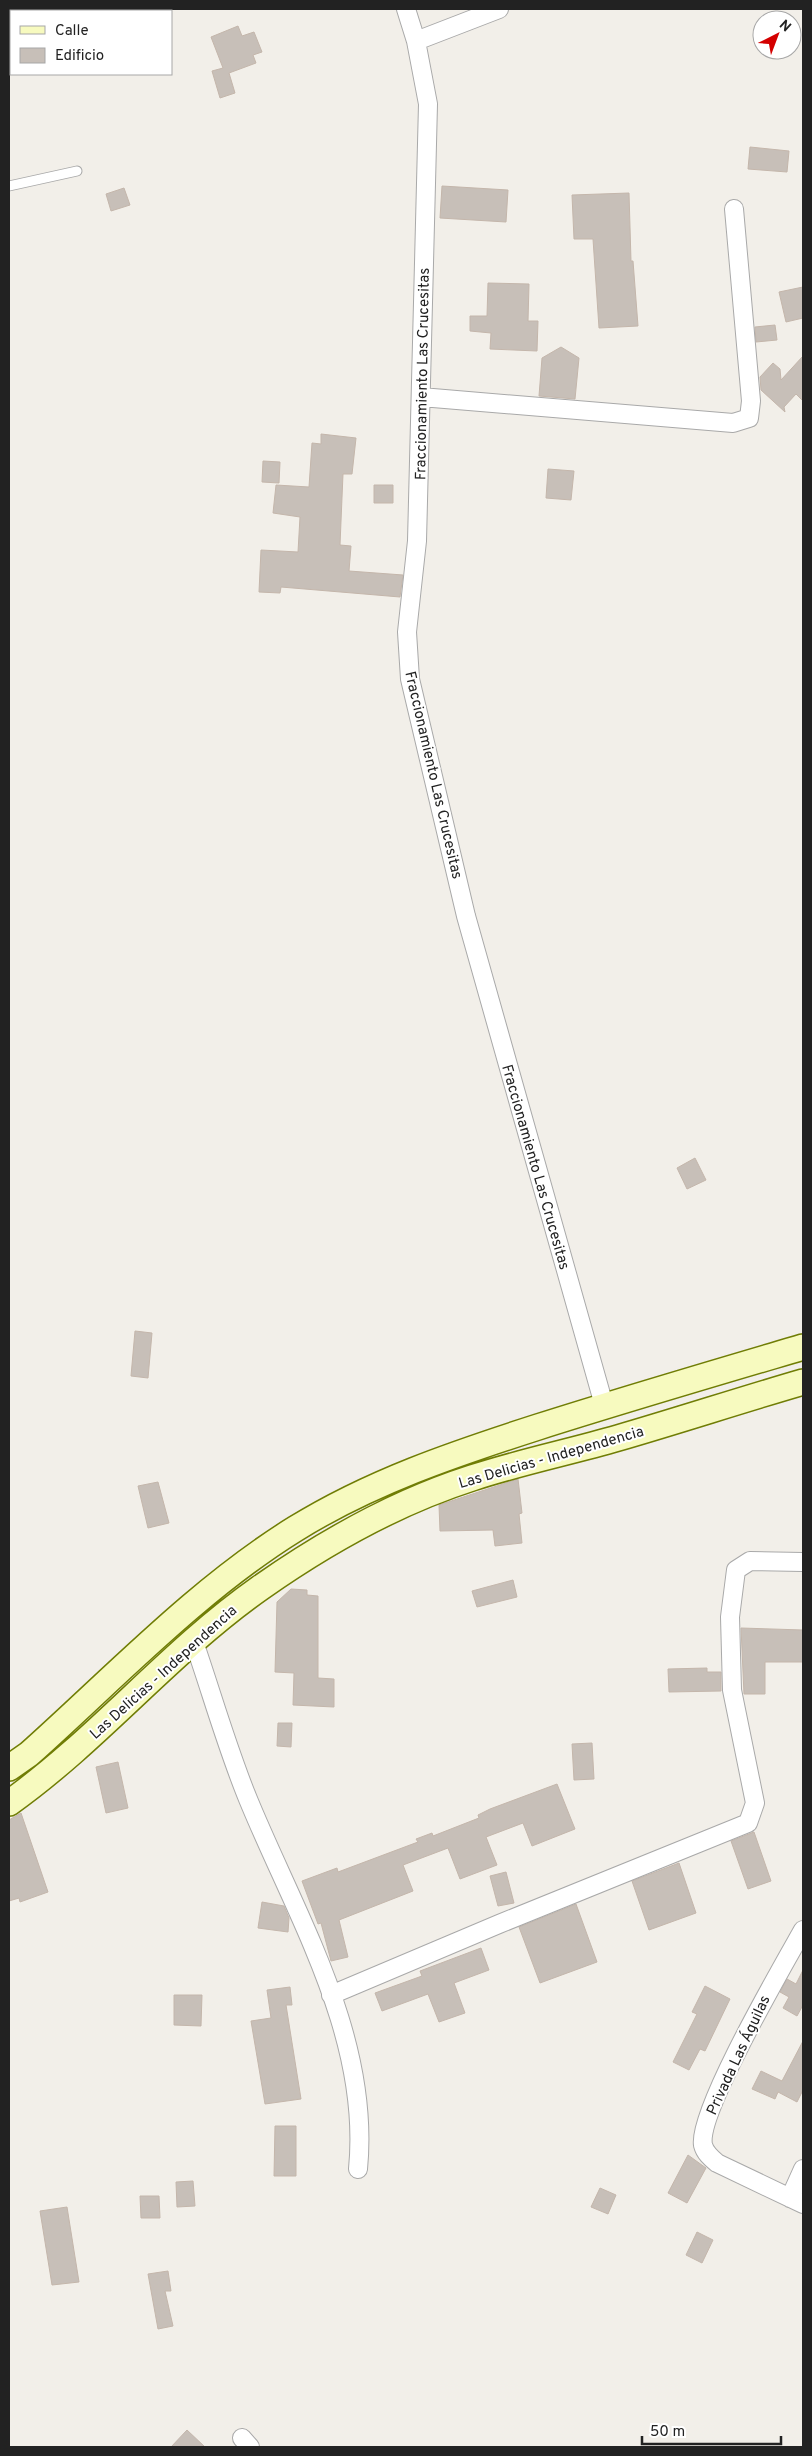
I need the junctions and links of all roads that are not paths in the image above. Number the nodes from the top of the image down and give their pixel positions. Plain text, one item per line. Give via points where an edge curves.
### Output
1 (406, 9) edge
2 (498, 9) edge
3 (416, 41) junction
4 (77, 171) dead end
5 (9, 186) edge
6 (734, 209) dead end
7 (421, 397) junction
8 (803, 1347) edge
9 (803, 1382) edge
10 (679, 1384) junction
11 (604, 1405) junction
12 (686, 1416) junction
13 (803, 1562) edge
14 (194, 1642) junction
15 (9, 1768) edge
16 (9, 1803) edge
17 (803, 1930) edge
18 (331, 1995) junction
19 (803, 2168) edge
20 (358, 2169) dead end
21 (797, 2201) edge

1 - 3 street, Fraccionamiento Las Crucesitas
2 - 3 street
3 - 7 street, Fraccionamiento Las Crucesitas via 428,104
4 - 5 lane
6 - 7 street via 751,401 749,418 732,423
7 - 11 street, Fraccionamiento Las Crucesitas via 417,541 407,632 410,679 466,916
8 - 10 main road, Las Delicias - Independencia
9 - 12 main road, Las Delicias - Independencia
10 - 11 main road, Las Delicias - Independencia
10 - 12 main road
11 - 15 main road, Las Delicias - Independencia via 440,1458 363,1492 296,1529 246,1563 187,1612 29,1754
12 - 14 main road, Las Delicias - Independencia via 472,1478 402,1506 324,1547 259,1588
13 - 18 street via 750,1561 736,1570 730,1617 732,1690 755,1803 748,1823
14 - 16 main road, Las Delicias - Independencia via 41,1780
14 - 18 street via 248,1798 314,1948
17 - 21 street, Privada Las Águilas via 763,2000 709,2111 703,2144 716,2164
18 - 20 street via 346,2041 357,2100
19 - 21 street, Privada Las Águilas

